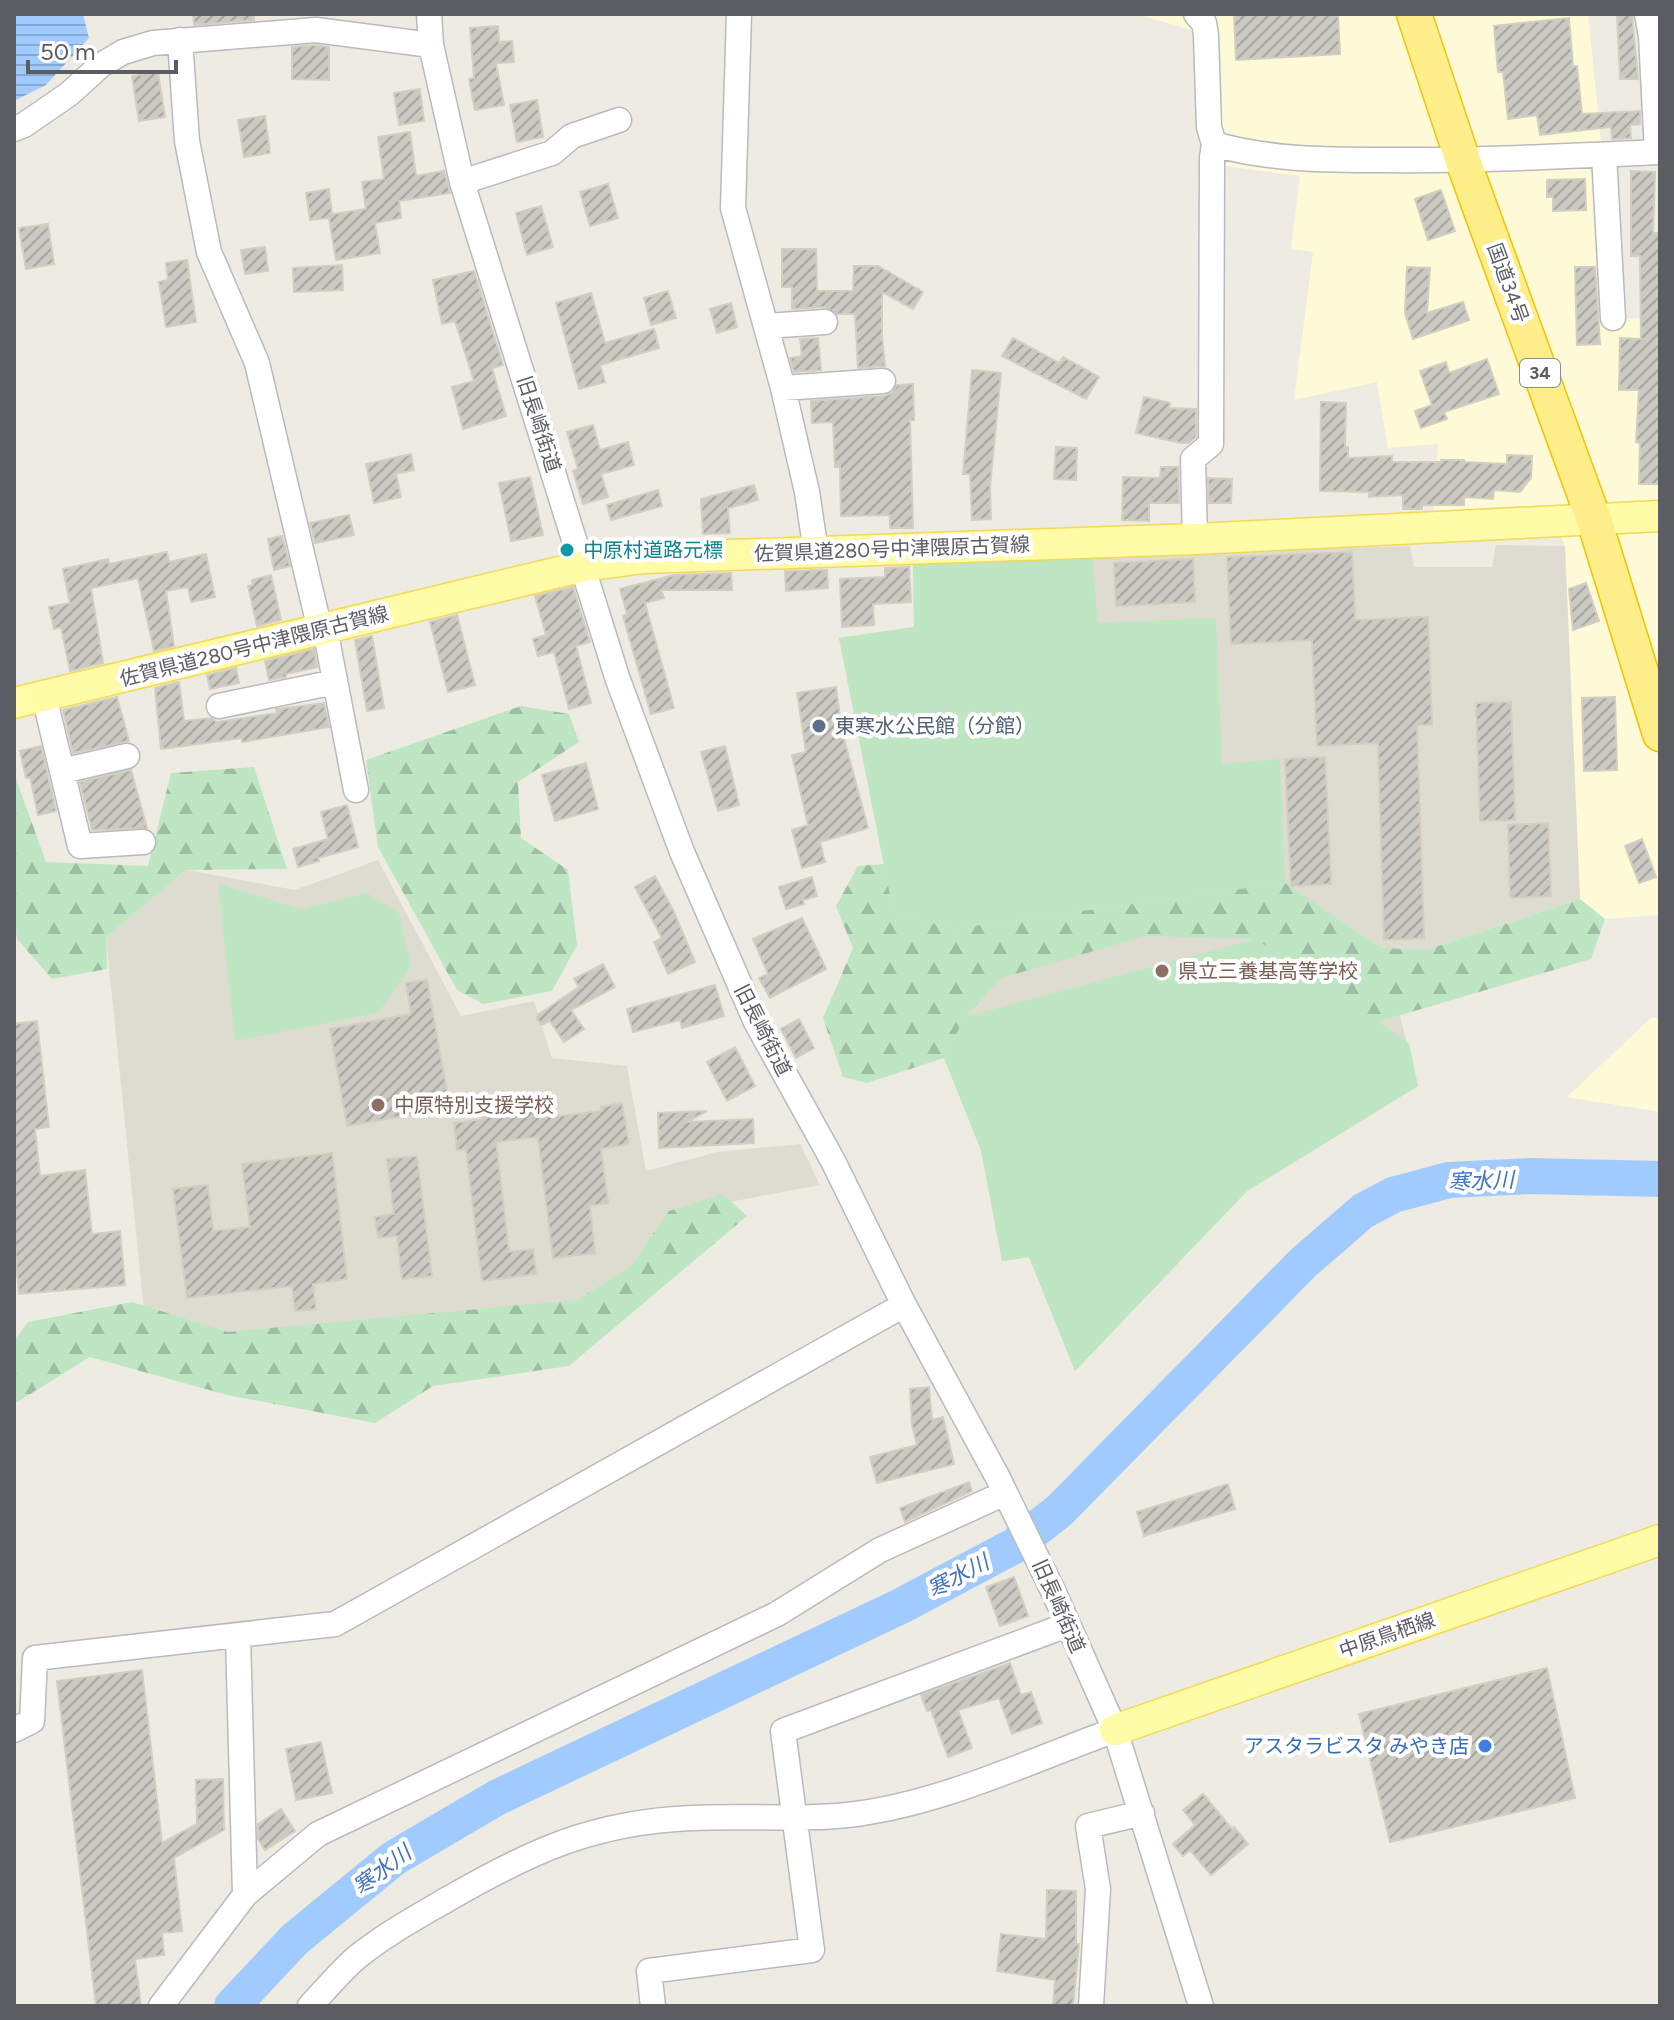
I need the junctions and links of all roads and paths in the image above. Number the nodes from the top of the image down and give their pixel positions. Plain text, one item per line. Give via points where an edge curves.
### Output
1 (429, 14) edge
2 (739, 14) edge
3 (1196, 14) edge
4 (1414, 14) edge
5 (1647, 14) edge
6 (180, 40) junction
7 (431, 45) junction
8 (619, 120) dead end
9 (14, 129) edge
10 (1214, 144) junction
11 (1659, 152) edge
12 (1604, 155) junction
13 (1463, 161) junction
14 (462, 182) junction
15 (1613, 318) dead end
16 (825, 322) dead end
17 (766, 326) junction
18 (883, 381) dead end
19 (783, 388) junction
20 (1660, 516) edge
21 (1594, 520) junction
22 (1195, 539) junction
23 (816, 552) junction
24 (584, 566) junction
25 (320, 630) junction
26 (335, 682) junction
27 (44, 696) junction
28 (14, 703) edge
29 (219, 706) dead end
30 (1660, 734) edge
31 (127, 756) dead end
32 (62, 771) junction
33 (356, 790) dead end
34 (143, 842) dead end
35 (904, 1305) junction
36 (1003, 1494) junction
37 (1660, 1540) edge
38 (1067, 1625) junction
39 (238, 1636) junction
40 (14, 1730) edge
41 (1115, 1730) junction
42 (1142, 1813) junction
43 (795, 1818) junction
44 (245, 1895) junction
45 (161, 2006) edge
46 (310, 2006) edge
47 (653, 2006) edge
48 (1091, 2006) edge
49 (1201, 2006) edge

1 - 7 street, 旧長崎街道
2 - 17 street via 733,208
3 - 10 street via 1206,35
4 - 13 highway, 国道34号 / 34
5 - 11 street
6 - 7 street via 316,30
6 - 9 street via 123,52
6 - 25 street via 187,141 209,252 257,363
7 - 14 street, 旧長崎街道
8 - 14 street via 572,136 552,153
10 - 13 street via 1245,153 1332,160
10 - 22 street via 1211,444 1193,459
11 - 12 street
12 - 13 street
12 - 15 street
13 - 21 highway, 国道34号 / 34
14 - 24 street, 旧長崎街道
16 - 17 street
17 - 19 street
18 - 19 street
19 - 23 street
20 - 21 main road, 佐賀県道280号中津隈原古賀線
21 - 22 main road, 佐賀県道280号中津隈原古賀線
21 - 30 highway, 国道34号 / 34
22 - 23 main road, 佐賀県道280号中津隈原古賀線
23 - 24 main road, 佐賀県道280号中津隈原古賀線 via 644,558
24 - 25 main road, 佐賀県道280号中津隈原古賀線
24 - 35 street, 旧長崎街道 via 618,680 730,966
25 - 26 street via 327,639
25 - 27 main road, 佐賀県道280号中津隈原古賀線
26 - 29 street
26 - 33 street
27 - 28 main road, 佐賀県道280号中津隈原古賀線
27 - 32 street
31 - 32 street
32 - 34 street via 80,846
35 - 36 street, 旧長崎街道
35 - 39 street via 335,1624
36 - 38 street, 旧長崎街道
36 - 44 street via 880,1550 777,1614 318,1834
37 - 41 main road, 中原鳥栖線
38 - 41 street, 旧長崎街道
38 - 43 street via 783,1731
39 - 40 street via 35,1658 32,1721
39 - 44 street
41 - 42 street, 旧長崎街道
41 - 43 street via 922,1801
42 - 48 street via 1088,1826 1098,1889
42 - 49 street, 旧長崎街道
43 - 46 street via 691,1818 578,1835 508,1865 411,1920 357,1958
43 - 47 street via 812,1950 649,1971
44 - 45 street

